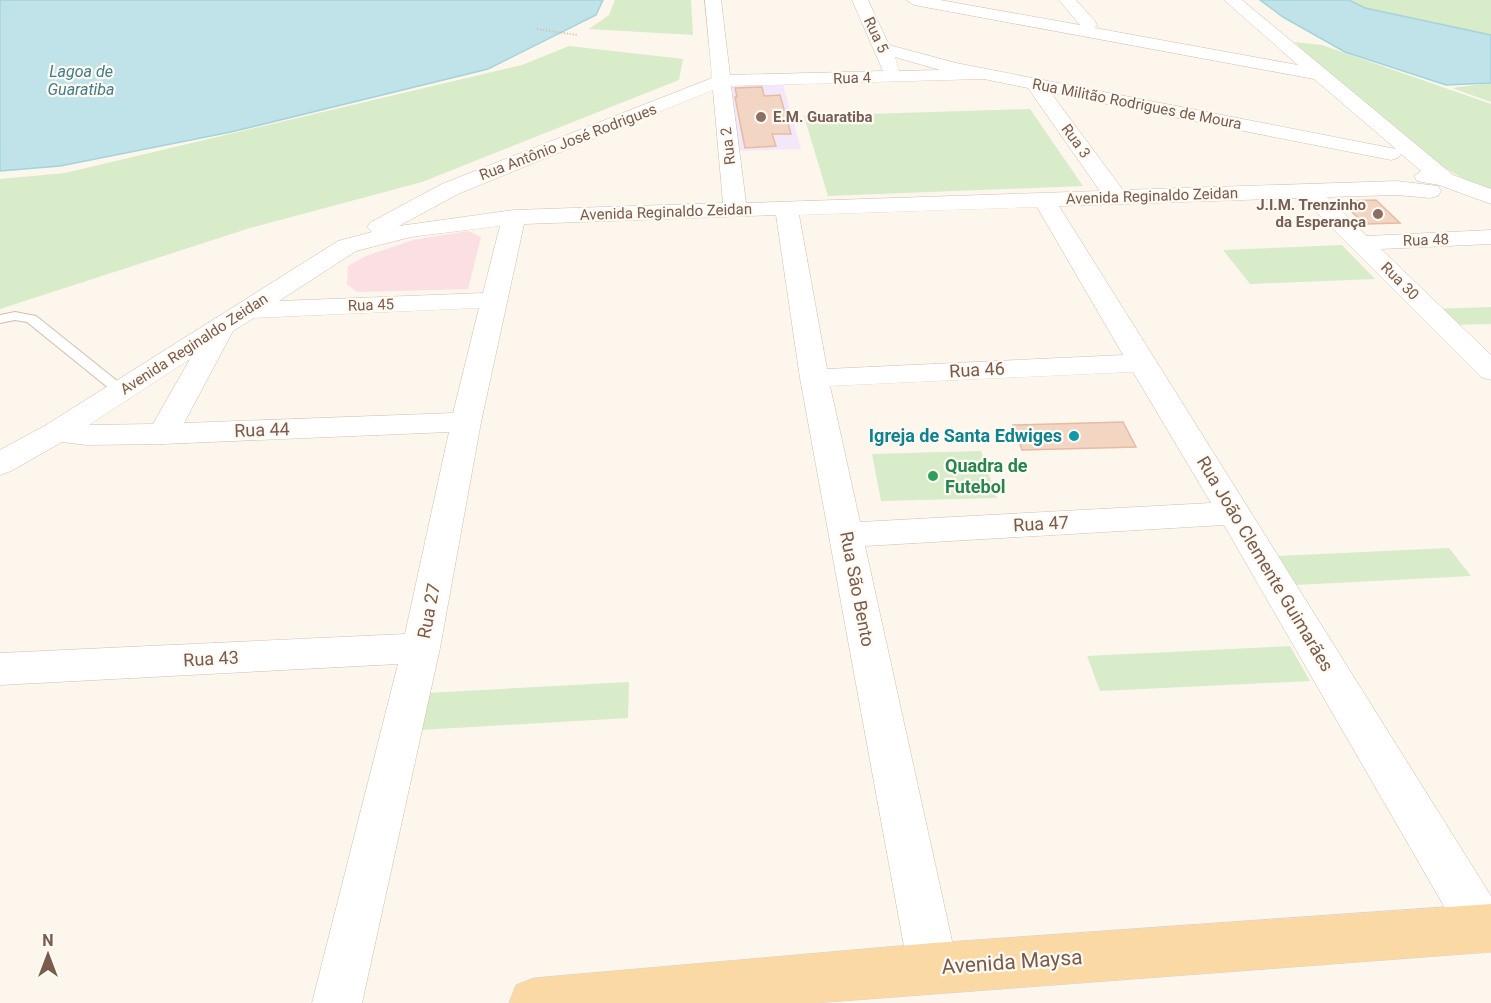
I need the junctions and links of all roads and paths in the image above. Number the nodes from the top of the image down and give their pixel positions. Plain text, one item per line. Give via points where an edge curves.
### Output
1 (712, 0) edge
2 (860, 0) edge
3 (914, 0) edge
4 (949, 0) edge
5 (1067, 0) edge
6 (1215, 0) edge
7 (1232, 0) edge
8 (1089, 25) junction
9 (537, 29) dead end
10 (577, 35) dead end
11 (884, 49) junction
12 (1298, 62) junction
13 (954, 68) junction
14 (893, 73) junction
15 (983, 74) junction
16 (720, 78) junction
17 (1035, 84) junction
18 (1393, 148) junction
19 (1429, 185) junction
20 (450, 189) junction
21 (1308, 191) junction
22 (1116, 197) junction
23 (1491, 198) edge
24 (1044, 200) junction
25 (786, 208) junction
26 (735, 210) junction
27 (514, 217) junction
28 (474, 220) junction
29 (1491, 237) edge
30 (1362, 243) junction
31 (347, 246) junction
32 (495, 300) junction
33 (247, 310) junction
34 (0, 319) edge
35 (222, 327) junction
36 (1141, 363) junction
37 (1491, 371) edge
38 (814, 378) junction
39 (121, 391) junction
40 (466, 422) junction
41 (57, 432) junction
42 (163, 434) junction
43 (8, 460) edge
44 (0, 491) edge
45 (1235, 513) junction
46 (847, 536) junction
47 (421, 648) junction
48 (0, 669) edge
49 (1488, 928) edge
50 (933, 968) junction
51 (337, 1003) edge
52 (534, 1003) edge

1 - 16 street
2 - 11 street, Rua 5
3 - 12 street
4 - 8 street
5 - 8 street
6 - 12 street via 1265,44
7 - 12 street
8 - 12 street
9 - 10 path
11 - 13 street, Rua Militão Rodrigues de Moura
11 - 14 street, Rua 5
12 - 18 street
13 - 14 street, Rua 4
13 - 15 street, Rua Militão Rodrigues de Moura
14 - 15 street, Rua 4
14 - 16 street, Rua 4
15 - 17 street, Rua Militão Rodrigues de Moura
16 - 20 street, Rua Antônio José Rodrigues
16 - 26 street, Rua 2
17 - 18 street, Rua Militão Rodrigues de Moura
17 - 22 street, Rua 3
18 - 19 street
18 - 19 street
19 - 21 street, Avenida Reginaldo Zeidan
19 - 23 street, Avenida Reginaldo Zeidan
20 - 28 street via 455,207
20 - 31 street, Rua Antônio José Rodrigues
21 - 22 street, Avenida Reginaldo Zeidan
21 - 30 street, Rua 30
22 - 24 street, Avenida Reginaldo Zeidan
24 - 25 street, Avenida Reginaldo Zeidan
24 - 36 street, Rua João Clemente Guimarães
25 - 26 street, Avenida Reginaldo Zeidan
25 - 38 street, Rua São Bento
26 - 27 street, Avenida Reginaldo Zeidan
27 - 28 street, Avenida Reginaldo Zeidan
27 - 32 street, Rua 27
28 - 31 street, Avenida Reginaldo Zeidan
29 - 30 street, Rua 48
30 - 37 street, Rua 30
31 - 33 street, Avenida Reginaldo Zeidan
32 - 33 street, Rua 45
32 - 40 street, Rua 27
33 - 35 street, Avenida Reginaldo Zeidan
34 - 39 lane via 31,319
35 - 39 street, Avenida Reginaldo Zeidan
35 - 42 street
36 - 38 street, Rua 46
36 - 45 street, Rua João Clemente Guimarães
38 - 46 street, Rua São Bento
39 - 41 street, Avenida Reginaldo Zeidan
40 - 42 street, Rua 44
40 - 47 street, Rua 27
41 - 42 street, Rua 44
41 - 43 street, Avenida Reginaldo Zeidan
43 - 44 street via 14,470
45 - 46 street, Rua 47
45 - 49 street, Rua João Clemente Guimarães
46 - 50 street, Rua São Bento
47 - 48 street, Rua 43
47 - 51 street, Rua 27
49 - 50 main road, Avenida Maysa
50 - 52 main road, Avenida Maysa

